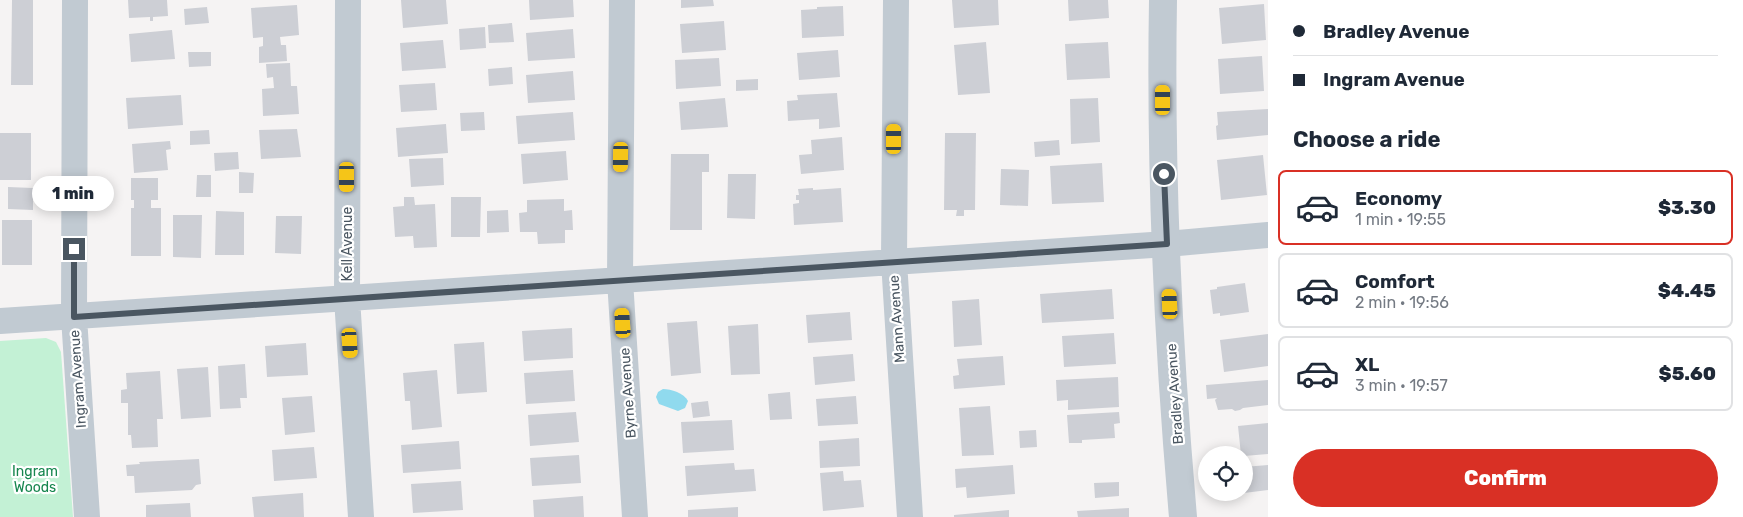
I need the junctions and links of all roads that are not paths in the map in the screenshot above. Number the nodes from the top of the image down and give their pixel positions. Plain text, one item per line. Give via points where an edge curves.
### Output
1 (75, 0) edge
2 (348, 0) edge
3 (622, 0) edge
4 (896, 0) edge
5 (1163, 0) edge
6 (1268, 235) edge
7 (1167, 244) junction
8 (894, 261) junction
9 (620, 280) junction
10 (347, 298) junction
11 (74, 317) junction
12 (0, 321) edge
13 (87, 517) edge
14 (360, 517) edge
15 (636, 517) edge
16 (910, 517) edge
17 (1183, 517) edge

1 - 11 street, Ingram Avenue
2 - 10 street, Kell Avenue
3 - 9 street, Byrne Avenue
4 - 8 street, Mann Avenue
5 - 7 street, Bradley Avenue via 1163,158
6 - 7 street
7 - 8 street
7 - 17 street, Bradley Avenue
8 - 9 street
8 - 16 street, Mann Avenue
9 - 10 street
9 - 15 street, Byrne Avenue
10 - 11 street
10 - 14 street, Kell Avenue
11 - 12 street
11 - 13 street, Ingram Avenue

